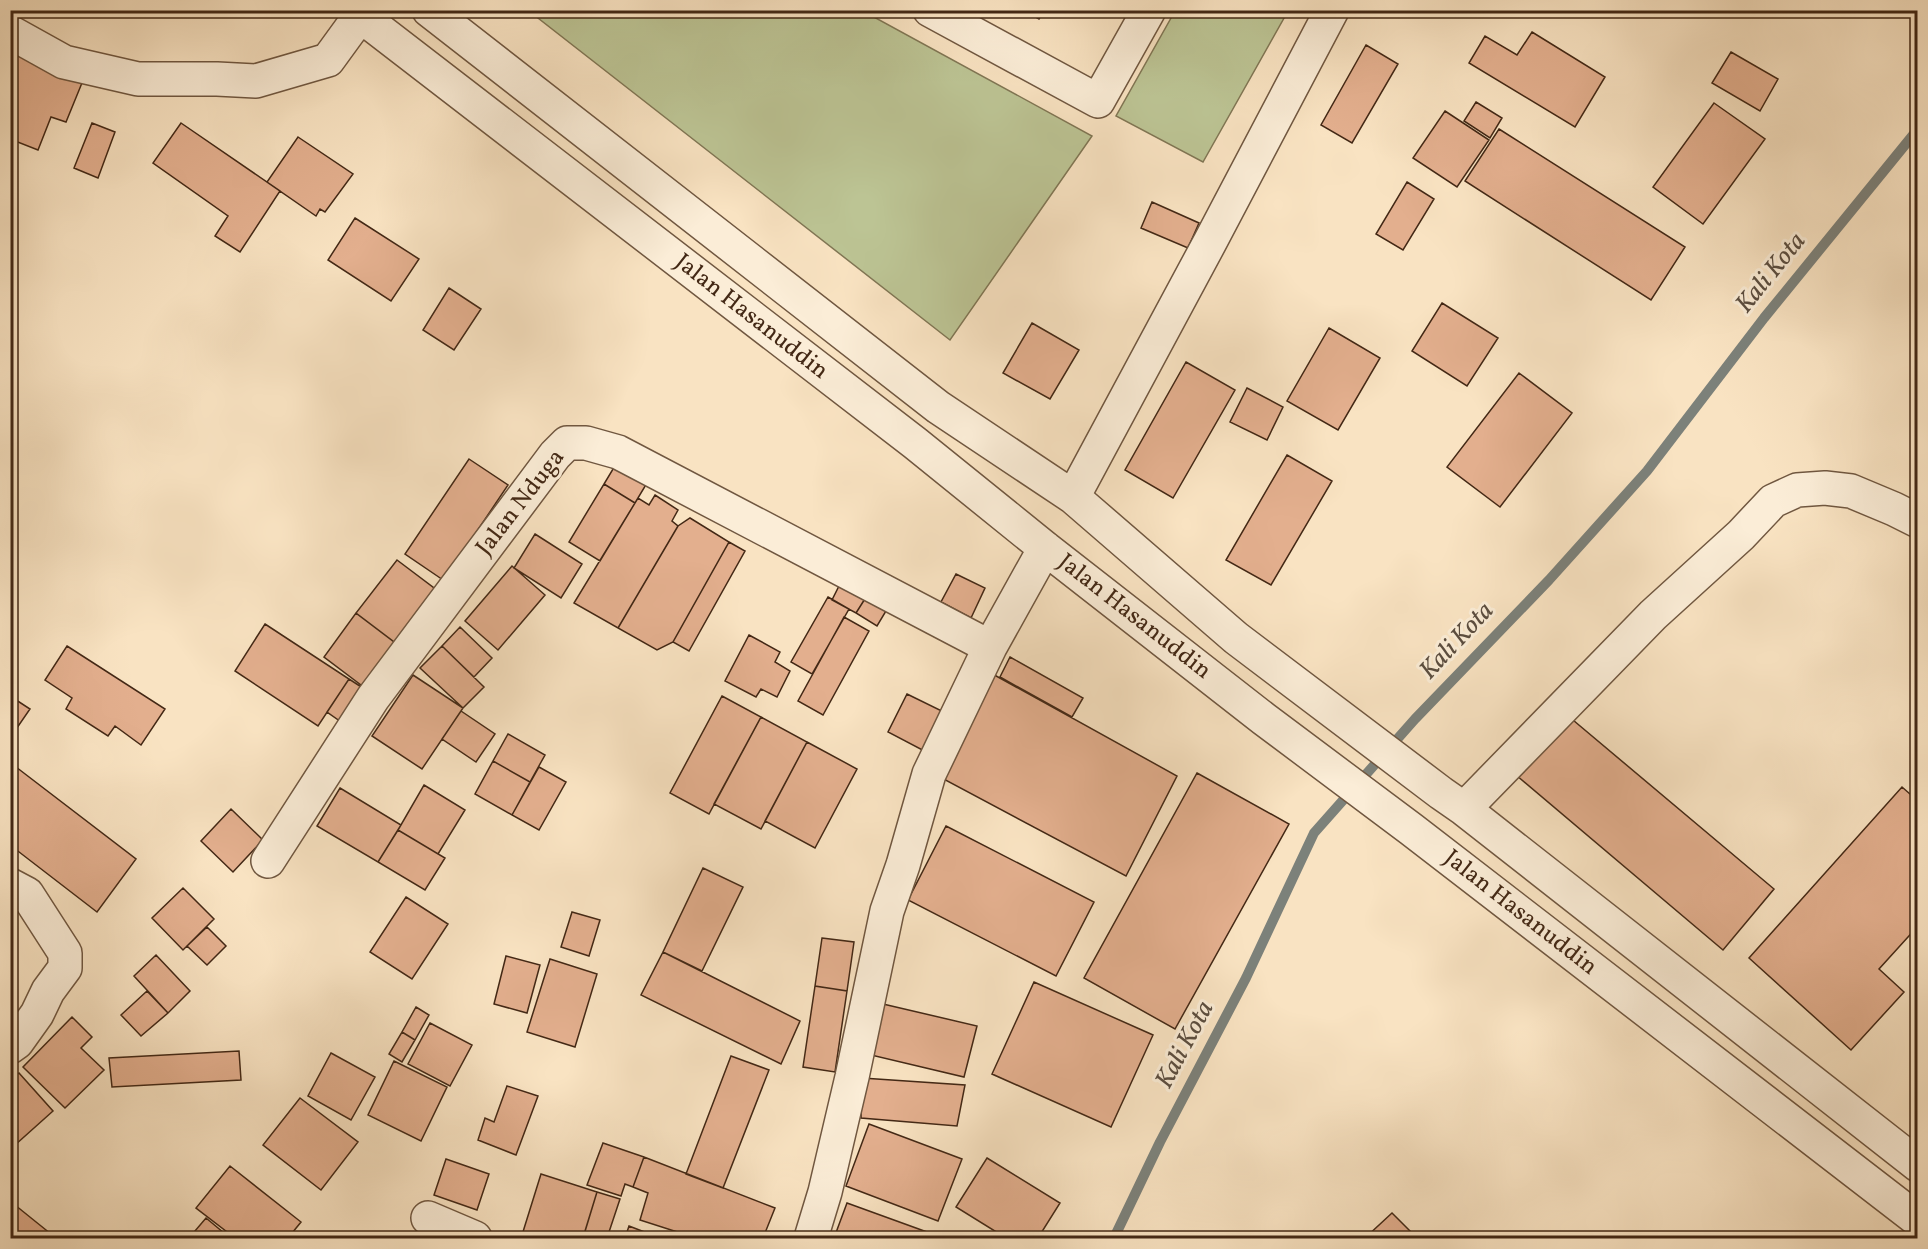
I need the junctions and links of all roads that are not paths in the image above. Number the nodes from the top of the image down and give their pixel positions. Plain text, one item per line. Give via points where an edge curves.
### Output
1 (429, 10) edge
2 (930, 10) edge
3 (1149, 10) edge
4 (1332, 10) edge
5 (357, 13) edge
6 (10, 32) edge
7 (1073, 497) junction
8 (1917, 522) edge
9 (1045, 548) junction
10 (990, 647) junction
11 (1452, 801) junction
12 (267, 861) dead end
13 (10, 885) edge
14 (10, 1047) edge
15 (1906, 1157) edge
16 (1868, 1182) junction
17 (428, 1218) dead end
18 (1917, 1220) edge
19 (475, 1239) edge
20 (811, 1239) edge

1 - 7 street, Jalan Hasanuddin via 938,407
2 - 3 street via 1098,101
4 - 7 street
5 - 6 street via 328,60 256,81 138,79 64,63
5 - 9 street, Jalan Hasanuddin
7 - 11 street, Jalan Hasanuddin via 1236,638
8 - 11 street via 1851,491 1797,490 1773,501 1653,615 1505,769
9 - 10 street
9 - 16 street, Jalan Hasanuddin
10 - 12 street, Jalan Nduga via 618,452 586,443 567,444 373,698
10 - 20 street via 929,774 887,911 852,1077
11 - 15 street, Jalan Hasanuddin
13 - 14 street via 27,894 65,952 65,968 37,1014
15 - 16 street
16 - 18 street, Jalan Hasanuddin
17 - 19 street

